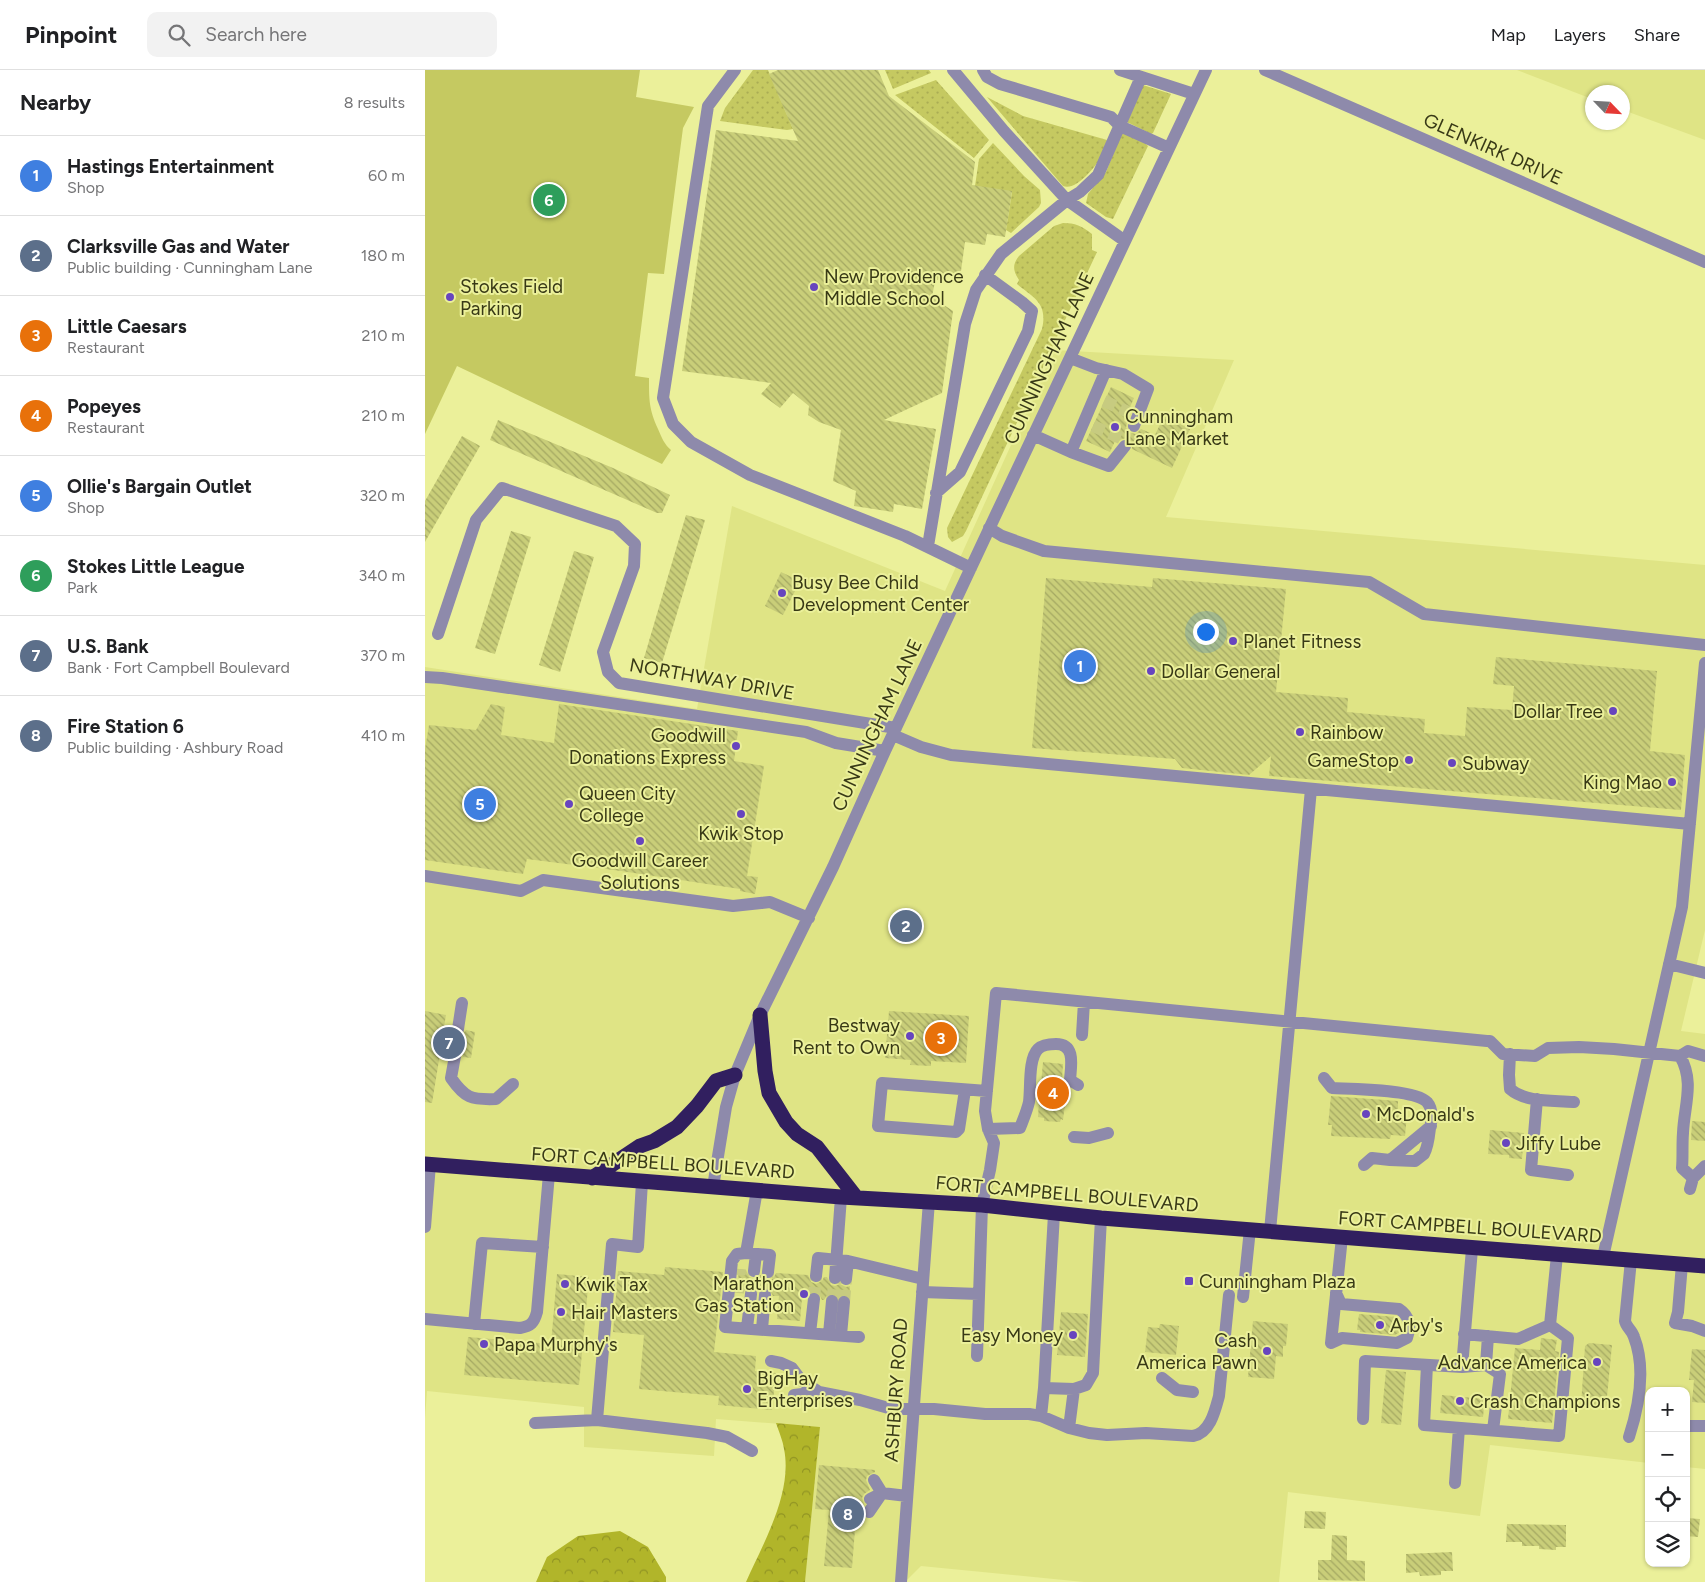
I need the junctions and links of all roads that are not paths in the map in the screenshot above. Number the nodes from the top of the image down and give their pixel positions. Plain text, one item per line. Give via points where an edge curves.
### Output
1 (735, 70) edge
2 (953, 70) edge
3 (983, 70) edge
4 (1120, 70) edge
5 (1206, 70) edge
6 (1265, 70) edge
7 (1141, 77) junction
8 (1195, 94) junction
9 (1120, 126) junction
10 (1169, 148) junction
11 (1067, 200) junction
12 (1125, 241) junction
13 (1705, 262) edge
14 (985, 275) junction
15 (1069, 358) junction
16 (1106, 370) junction
17 (1133, 418) dead end
18 (1033, 435) junction
19 (1125, 446) dead end
20 (1071, 452) junction
21 (935, 493) junction
22 (989, 528) junction
23 (928, 546) junction
24 (971, 568) junction
25 (438, 634) dead end
26 (1705, 645) edge
27 (1705, 663) edge
28 (425, 677) edge
29 (894, 732) junction
30 (885, 751) junction
31 (1311, 789) junction
32 (1690, 824) junction
33 (425, 876) edge
34 (809, 918) junction
35 (1669, 964) junction
36 (1705, 974) edge
37 (462, 1002) dead end
38 (1085, 1002) junction
39 (760, 1015) junction
40 (1289, 1022) junction
41 (458, 1029) tunnel mouth
42 (1082, 1036) dead end
43 (1649, 1052) junction
44 (1510, 1054) junction
45 (455, 1056) tunnel mouth
46 (1680, 1056) junction
47 (1705, 1056) edge
48 (735, 1075) junction
49 (1324, 1078) dead end
50 (513, 1084) dead end
51 (1078, 1085) dead end
52 (965, 1090) junction
53 (987, 1092) junction
54 (1537, 1099) junction
55 (1574, 1102) dead end
56 (1431, 1126) junction
57 (988, 1129) junction
58 (1108, 1133) dead end
59 (1073, 1137) dead end
60 (1390, 1160) junction
61 (428, 1164) edge
62 (1364, 1165) dead end
63 (1705, 1166) edge
64 (549, 1174) junction
65 (1568, 1175) dead end
66 (592, 1178) junction
67 (642, 1182) junction
68 (713, 1187) junction
69 (757, 1190) junction
70 (849, 1197) junction
71 (929, 1201) junction
72 (982, 1205) junction
73 (1054, 1214) junction
74 (1101, 1218) junction
75 (425, 1227) edge
76 (1250, 1229) junction
77 (1270, 1231) junction
78 (1342, 1237) junction
79 (543, 1247) junction
80 (1472, 1249) junction
81 (748, 1254) junction
82 (1557, 1255) junction
83 (1603, 1258) junction
84 (842, 1260) junction
85 (1631, 1260) junction
86 (1682, 1264) junction
87 (1705, 1266) edge
88 (740, 1269) tunnel mouth
89 (754, 1270) tunnel mouth
90 (768, 1272) tunnel mouth
91 (816, 1276) tunnel mouth
92 (841, 1278) tunnel mouth
93 (922, 1285) junction
94 (737, 1293) tunnel mouth
95 (1336, 1293) junction
96 (751, 1294) tunnel mouth
97 (979, 1294) junction
98 (765, 1295) tunnel mouth
99 (1229, 1295) dead end
100 (1243, 1297) dead end
101 (813, 1299) tunnel mouth
102 (838, 1301) tunnel mouth
103 (425, 1320) edge
104 (474, 1324) junction
105 (1550, 1325) junction
106 (734, 1328) junction
107 (747, 1328) junction
108 (762, 1330) junction
109 (1705, 1331) edge
110 (809, 1333) junction
111 (1464, 1334) junction
112 (835, 1335) junction
113 (1488, 1336) junction
114 (859, 1337) dead end
115 (977, 1356) dead end
116 (771, 1361) dead end
117 (1427, 1365) junction
118 (1486, 1365) junction
119 (1461, 1367) junction
120 (1162, 1378) dead end
121 (1044, 1388) junction
122 (1074, 1389) junction
123 (819, 1392) junction
124 (1193, 1392) dead end
125 (794, 1395) dead end
126 (913, 1410) junction
127 (1041, 1416) junction
128 (1363, 1419) dead end
129 (597, 1420) junction
130 (535, 1423) dead end
131 (1690, 1426) edge
132 (1705, 1426) edge
133 (1069, 1428) junction
134 (1459, 1428) junction
135 (1493, 1430) junction
136 (1629, 1437) dead end
137 (752, 1451) dead end
138 (874, 1480) dead end
139 (1455, 1484) dead end
140 (907, 1496) junction
141 (901, 1582) edge

1 - 23 street via 708,106 663,398 673,424 691,442 750,475
2 - 11 street
3 - 9 street via 987,77 1000,84 1111,117
4 - 7 street
5 - 8 street, CUNNINGHAM LANE
6 - 13 street, GLENKIRK DRIVE
7 - 8 street
7 - 9 street
8 - 10 street, CUNNINGHAM LANE
9 - 10 street
9 - 11 street via 1098,175
10 - 12 street, CUNNINGHAM LANE
11 - 12 street
11 - 14 street via 1001,254
12 - 15 street, CUNNINGHAM LANE
14 - 21 street via 976,290 965,324
14 - 21 street via 1032,311 1028,331 960,472
15 - 16 street
15 - 18 street, CUNNINGHAM LANE
16 - 17 street via 1123,374 1148,389
16 - 20 street via 1100,398
18 - 20 street
18 - 22 street, CUNNINGHAM LANE
19 - 20 street via 1109,466
21 - 23 street
22 - 24 street, CUNNINGHAM LANE
22 - 26 street via 1044,552 1369,582 1424,614
23 - 24 street
24 - 29 street, CUNNINGHAM LANE
25 - 29 street, NORTHWAY DRIVE via 476,520 502,488 616,526 635,544 633,566 603,652 608,672 619,683
27 - 32 street
28 - 30 street via 806,732 836,743
29 - 30 street, CUNNINGHAM LANE
29 - 31 street via 921,747 951,755
30 - 34 street, CUNNINGHAM LANE
31 - 32 street
31 - 40 street
32 - 35 street via 1682,907
33 - 34 street via 521,891 543,880 733,906 770,902
34 - 39 street, CUNNINGHAM LANE
35 - 36 street
35 - 43 street
37 - 41 street
38 - 40 street
38 - 42 street
38 - 53 street via 997,993
39 - 48 street, CUNNINGHAM LANE
39 - 70 highway via 769,1093 786,1122 817,1147
40 - 44 street via 1490,1041 1503,1054
40 - 77 street
43 - 44 street via 1579,1047 1548,1048 1535,1056
43 - 46 street
43 - 83 street
44 - 54 street via 1511,1089 1517,1095
45 - 50 street via 451,1078 462,1093 480,1099 496,1099
46 - 47 street via 1688,1051
46 - 63 street via 1686,1067 1688,1088 1683,1168 1691,1184
48 - 66 highway via 715,1081 677,1127 640,1146
48 - 68 street, CUNNINGHAM LANE
49 - 56 street via 1332,1088 1418,1097 1429,1107
51 - 57 street via 1070,1080 1071,1052 1061,1044 1048,1044 1038,1049 1032,1062 1028,1103 1020,1128
52 - 52 street via 882,1083 878,1126 956,1132
52 - 53 street
53 - 57 street via 985,1111
54 - 55 street
54 - 65 street via 1531,1170
56 - 60 street
56 - 60 street via 1423,1157 1415,1162
57 - 72 street via 994,1144
58 - 59 street via 1089,1138
60 - 62 street via 1372,1158
61 - 64 highway, FORT CAMPBELL BOULEVARD
61 - 75 street
64 - 66 highway, FORT CAMPBELL BOULEVARD
64 - 79 street
66 - 67 highway, FORT CAMPBELL BOULEVARD
67 - 68 highway, FORT CAMPBELL BOULEVARD
67 - 129 street via 638,1247 612,1244
68 - 69 highway, FORT CAMPBELL BOULEVARD
69 - 70 highway, FORT CAMPBELL BOULEVARD
69 - 81 street
70 - 71 highway, FORT CAMPBELL BOULEVARD
70 - 84 street
71 - 72 highway, FORT CAMPBELL BOULEVARD
71 - 93 street, ASHBURY ROAD
72 - 73 highway, FORT CAMPBELL BOULEVARD
72 - 97 street
73 - 74 highway, FORT CAMPBELL BOULEVARD
73 - 121 street
74 - 76 highway, FORT CAMPBELL BOULEVARD
74 - 122 street via 1093,1373 1085,1385
76 - 77 highway, FORT CAMPBELL BOULEVARD
76 - 100 street
77 - 78 highway, FORT CAMPBELL BOULEVARD
78 - 80 highway, FORT CAMPBELL BOULEVARD
78 - 95 street
79 - 104 street via 535,1321 520,1328
79 - 104 street via 482,1243
80 - 82 highway, FORT CAMPBELL BOULEVARD
80 - 111 street
81 - 88 street
81 - 89 street
81 - 90 street via 770,1255
81 - 106 street via 737,1254 732,1261 725,1327
82 - 83 highway, FORT CAMPBELL BOULEVARD
82 - 105 street
83 - 85 highway, FORT CAMPBELL BOULEVARD
84 - 91 street via 818,1258
84 - 92 street
84 - 93 street
85 - 86 highway, FORT CAMPBELL BOULEVARD
85 - 136 street via 1625,1320 1634,1336 1639,1383 1635,1419
86 - 87 highway, FORT CAMPBELL BOULEVARD
86 - 109 street via 1675,1323
93 - 97 street
93 - 126 street, ASHBURY ROAD
94 - 106 street
95 - 95 street via 1331,1343 1342,1338 1397,1343 1407,1338 1409,1323 1404,1312 1341,1304
96 - 107 street
97 - 115 street
98 - 108 street
99 - 133 street via 1219,1396 1211,1420 1199,1435 1107,1435
101 - 110 street
102 - 112 street
103 - 104 street
105 - 113 street via 1518,1339
105 - 135 street via 1568,1338 1559,1436
106 - 107 street
107 - 108 street
108 - 110 street
110 - 112 street
111 - 113 street
111 - 119 street
112 - 114 street
113 - 118 street
116 - 123 street via 793,1368 801,1380
117 - 119 street
117 - 128 street via 1365,1361
117 - 134 street via 1424,1425
118 - 119 street
118 - 135 street via 1500,1374
120 - 124 street via 1177,1390
121 - 122 street
121 - 127 street
122 - 133 street
123 - 125 street
123 - 126 street via 892,1409
126 - 127 street
126 - 140 street, ASHBURY ROAD
127 - 133 street
129 - 130 street
129 - 137 street via 707,1433 727,1437
131 - 132 street
134 - 135 street
134 - 139 street
138 - 140 street via 874,1501
140 - 141 street, ASHBURY ROAD

